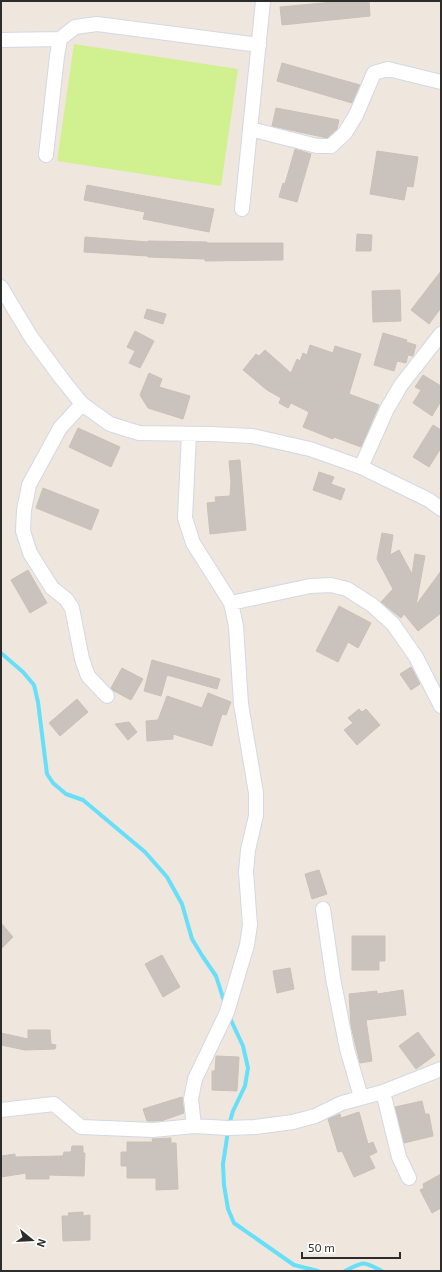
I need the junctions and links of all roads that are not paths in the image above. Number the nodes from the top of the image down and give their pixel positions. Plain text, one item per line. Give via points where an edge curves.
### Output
1 (263, 1) edge
2 (1, 40) edge
3 (60, 40) junction
4 (259, 45) junction
5 (441, 82) edge
6 (250, 129) junction
7 (46, 155) dead end
8 (242, 209) dead end
9 (1, 287) edge
10 (441, 334) edge
11 (82, 404) junction
12 (189, 434) junction
13 (361, 467) junction
14 (441, 509) edge
15 (230, 604) junction
16 (107, 696) dead end
17 (441, 706) edge
18 (323, 909) dead end
19 (441, 1069) edge
20 (384, 1092) junction
21 (361, 1098) junction
22 (1, 1110) edge
23 (194, 1126) junction
24 (409, 1178) dead end

1 - 4 street
2 - 3 street
3 - 4 street via 75,27 97,24
3 - 7 street
4 - 6 street
5 - 6 street via 388,69 374,73 356,115 331,146 317,146
6 - 8 street
9 - 11 street via 31,337
10 - 13 street via 401,385
11 - 12 street via 110,424 139,433
11 - 16 street via 60,428 29,485 23,531 30,553 52,588 66,599 72,608 88,676
12 - 13 street via 252,436 310,449
12 - 15 street via 185,518 193,543
13 - 14 street via 430,500
15 - 17 street via 310,586 331,585 347,589 372,605 393,624 416,657
15 - 23 street via 236,626 241,704 256,793 256,816 246,872 250,925 227,1012 195,1079 191,1099
18 - 21 street via 347,1049
19 - 20 street
20 - 21 street
20 - 24 street via 399,1156
21 - 23 street via 292,1122 255,1127
22 - 23 street via 54,1104 81,1126 153,1130

